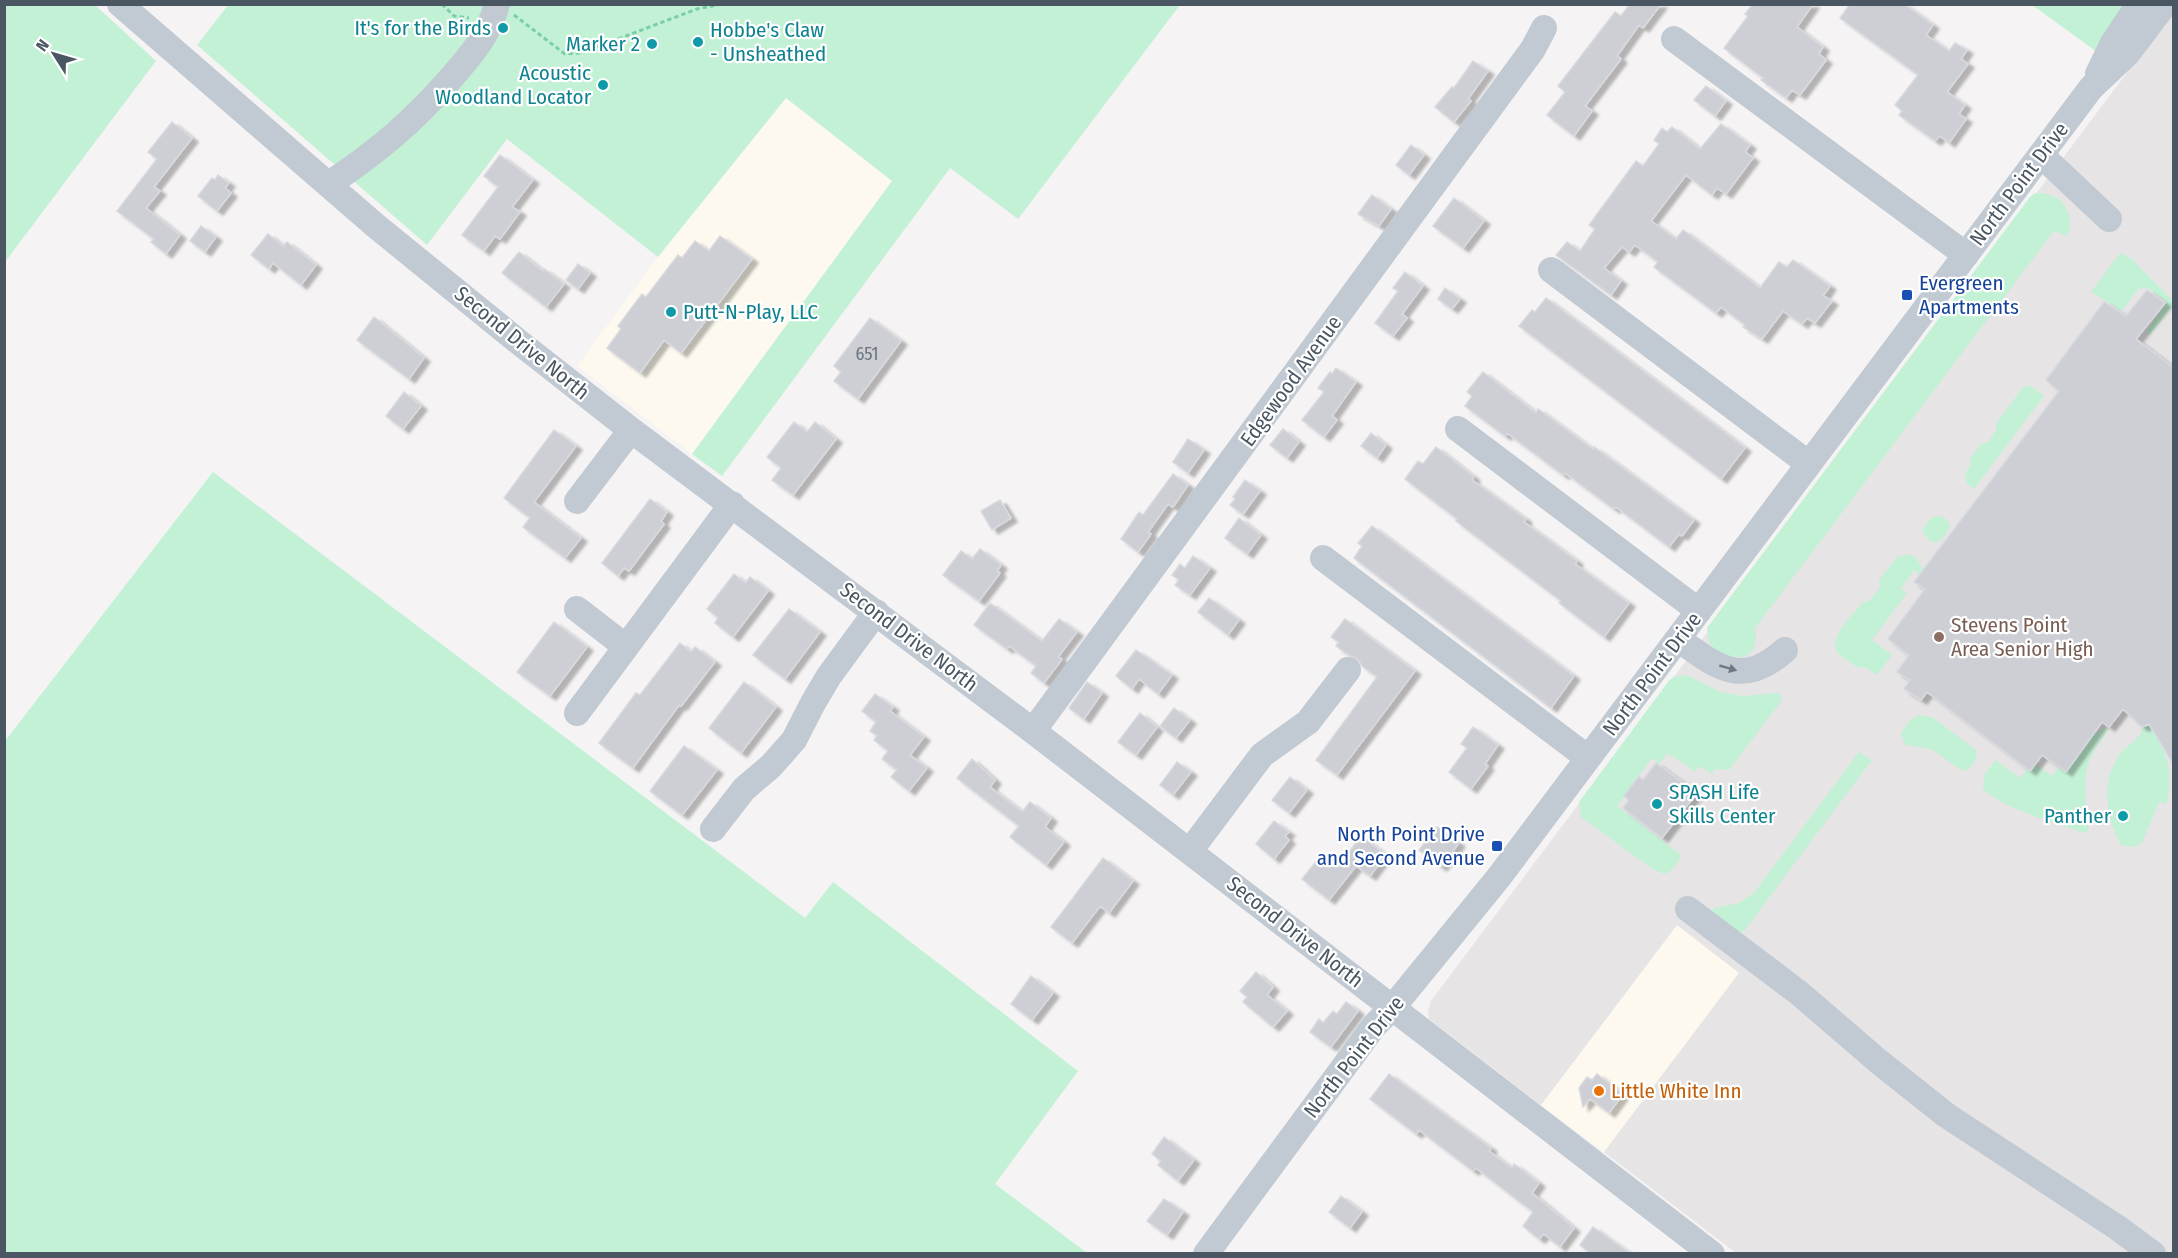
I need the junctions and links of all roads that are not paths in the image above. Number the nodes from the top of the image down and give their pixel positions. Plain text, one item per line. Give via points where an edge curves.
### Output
1 (120, 4) edge
2 (2139, 4) edge
3 (2165, 4) edge
4 (495, 10) edge
5 (1544, 28) dead end
6 (1674, 39) dead end
7 (2091, 88) junction
8 (2041, 155) junction
9 (329, 184) junction
10 (2109, 219) dead end
11 (1966, 255) junction
12 (1551, 270) dead end
13 (1458, 429) dead end
14 (631, 430) junction
15 (1809, 464) junction
16 (577, 501) dead end
17 (732, 504) junction
18 (1323, 558) dead end
19 (577, 609) dead end
20 (1699, 611) junction
21 (876, 612) junction
22 (1678, 639) junction
23 (626, 647) junction
24 (1785, 650) dead end
25 (1348, 670) dead end
26 (577, 713) dead end
27 (1033, 731) junction
28 (1588, 758) junction
29 (713, 829) dead end
30 (1190, 851) junction
31 (1688, 909) dead end
32 (1393, 1007) junction
33 (1206, 1254) edge
34 (1712, 1254) edge
35 (2153, 1254) edge

1 - 9 street, Second Drive North
2 - 7 street, North Point Drive via 2113,43
3 - 7 street, North Point Drive via 2128,53
4 - 9 street via 492,23 471,55 421,112 368,158
5 - 27 street, Edgewood Avenue via 1520,67
6 - 11 street
7 - 8 street, North Point Drive
8 - 10 street
8 - 11 street, North Point Drive
9 - 14 street, Second Drive North
11 - 15 street, North Point Drive
12 - 15 street
13 - 20 street
14 - 16 street
14 - 17 street, Second Drive North
15 - 20 street, North Point Drive
17 - 21 street, Second Drive North
17 - 23 street
18 - 28 street
19 - 23 street
20 - 22 street, North Point Drive
21 - 27 street, Second Drive North
21 - 29 street via 829,676 794,740 744,789
22 -> 24 street via 1706,659 1734,671 1759,669
22 - 28 street, North Point Drive
23 - 26 street
25 - 30 street via 1308,722 1262,755
27 - 30 street, Second Drive North
28 - 32 street, North Point Drive via 1499,877
30 - 32 street, Second Drive North
31 - 35 street via 1799,993 1946,1115
32 - 33 street, North Point Drive via 1374,1026
32 - 34 street, Second Drive North

